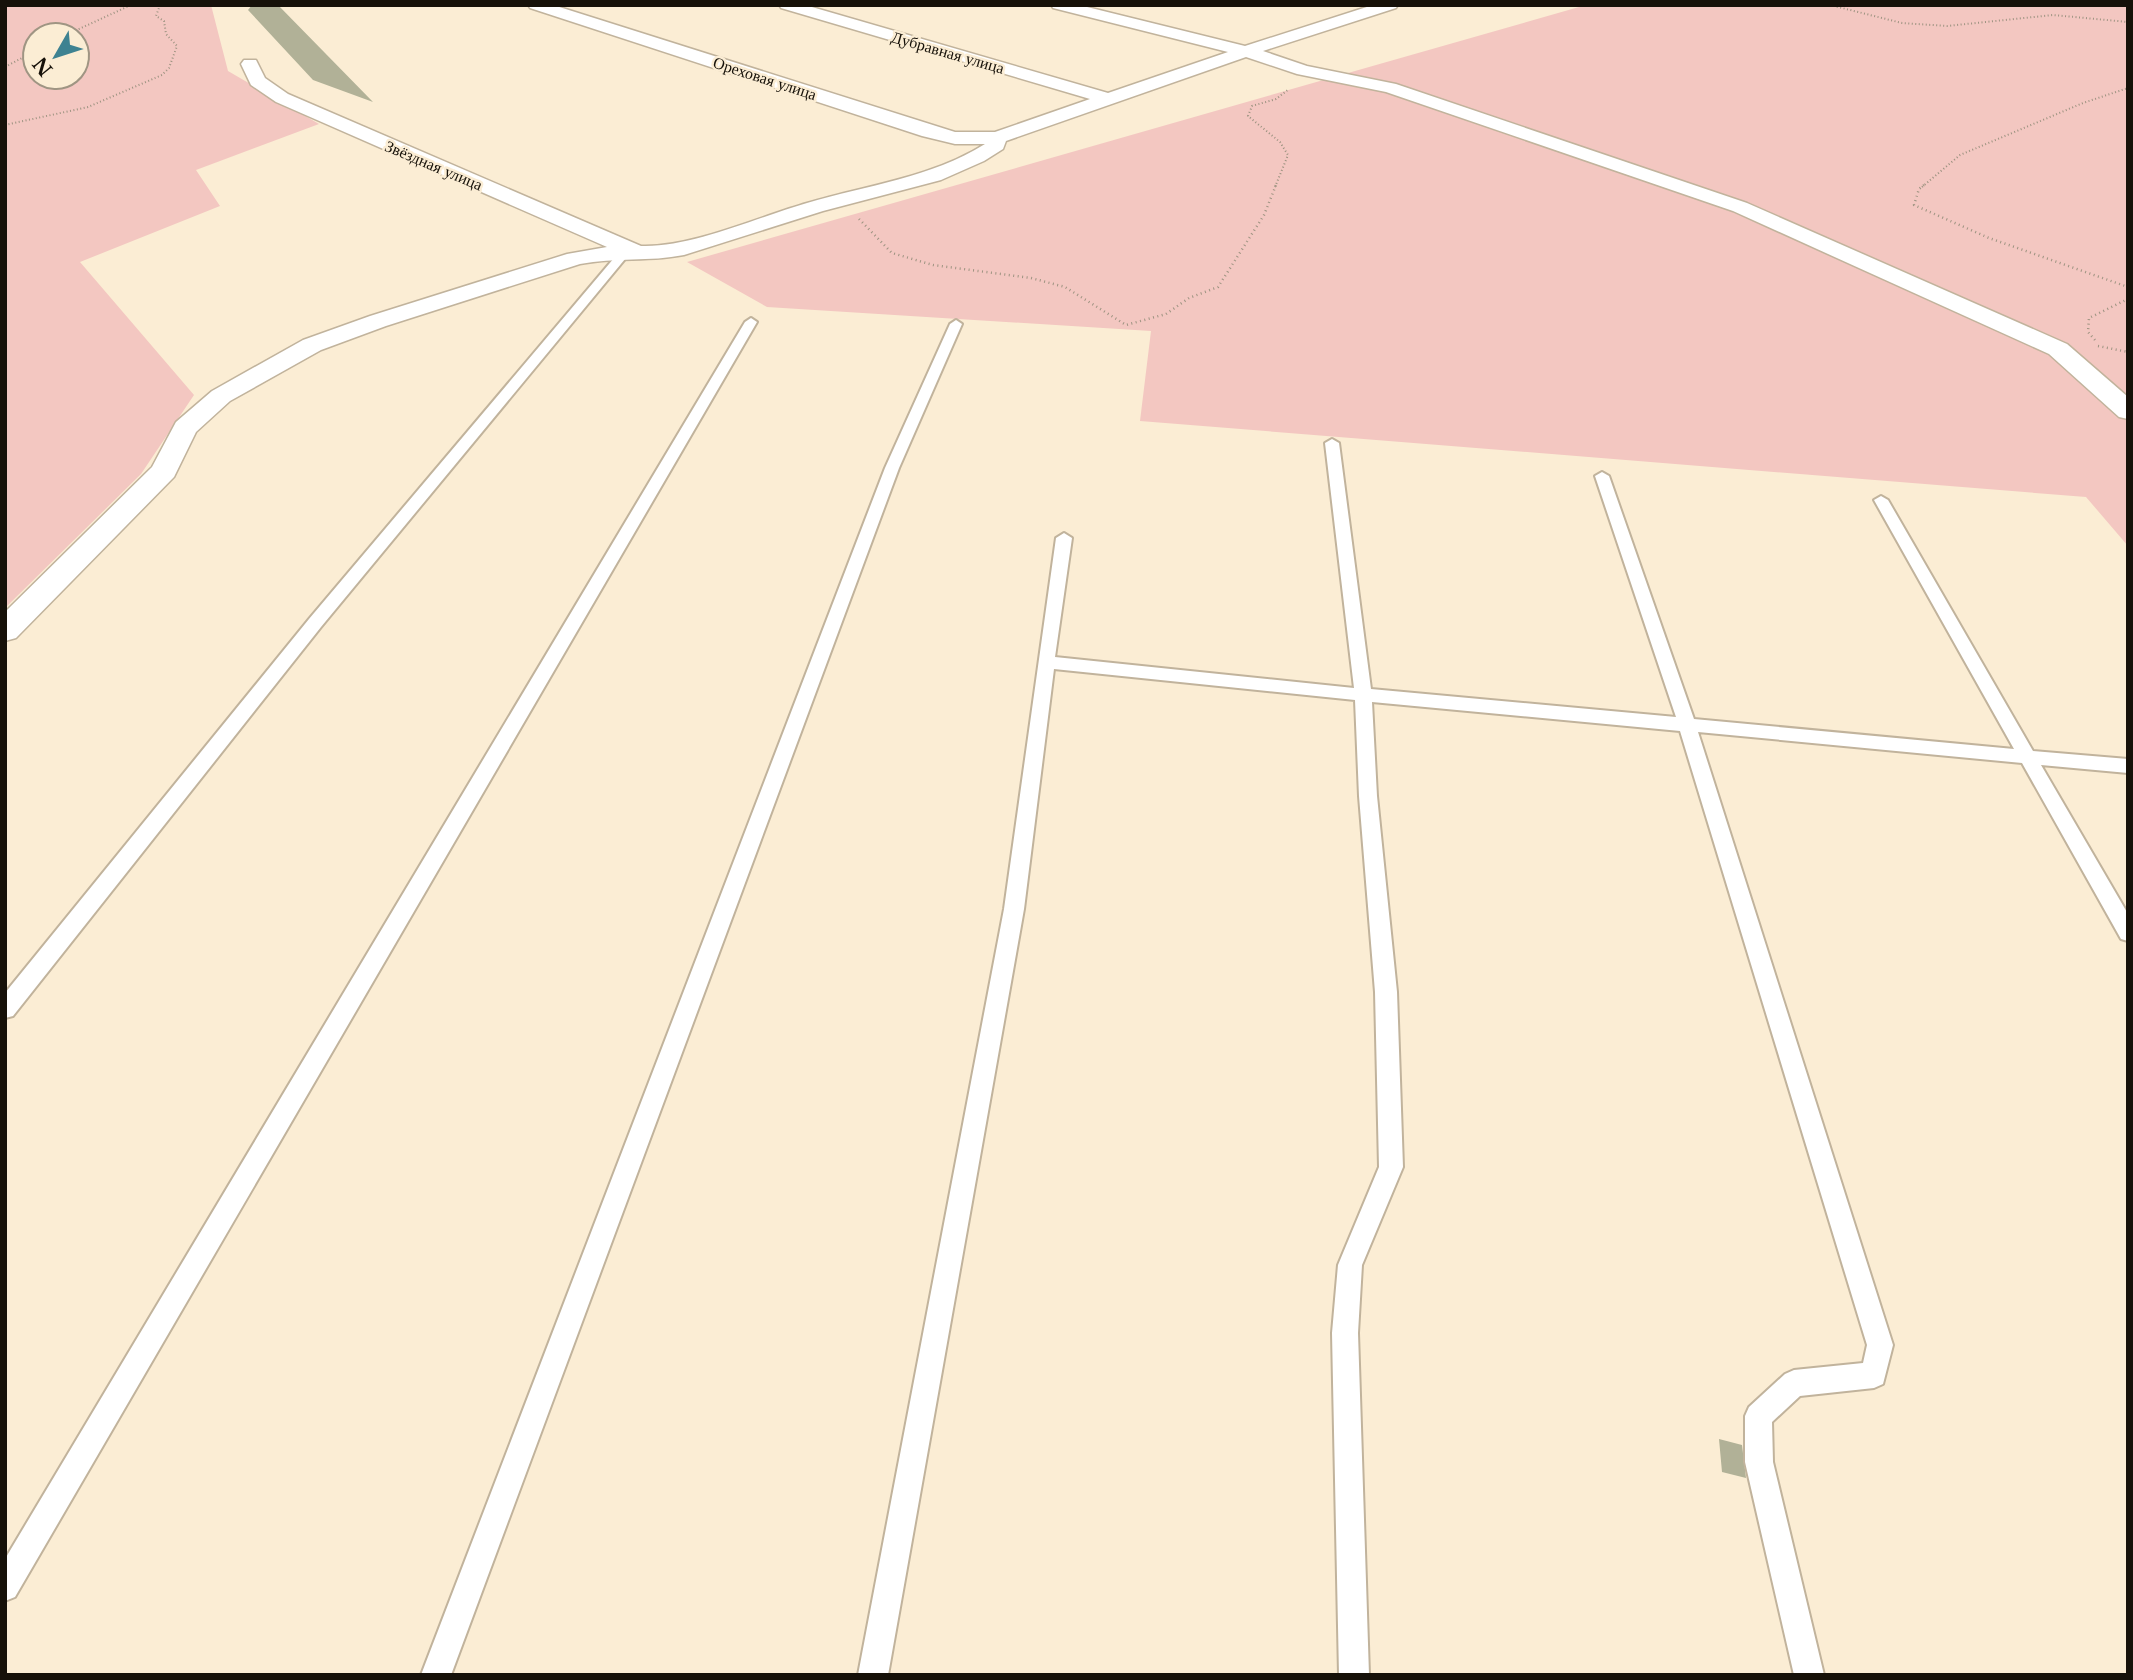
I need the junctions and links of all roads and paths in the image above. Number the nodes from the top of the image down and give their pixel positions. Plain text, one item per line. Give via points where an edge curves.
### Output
1 (131, 5) edge
2 (160, 5) edge
3 (536, 5) edge
4 (787, 5) edge
5 (1059, 5) edge
6 (1390, 5) edge
7 (1830, 5) edge
8 (1329, 8) dead end
9 (1361, 15) junction
10 (2128, 22) edge
11 (91, 23) edge
12 (1246, 51) junction
13 (21, 58) edge
14 (250, 64) dead end
15 (5, 67) edge
16 (1303, 70) junction
17 (2128, 88) edge
18 (1109, 99) junction
19 (5, 125) edge
20 (997, 138) junction
21 (842, 200) junction
22 (631, 252) junction
23 (2128, 287) edge
24 (2128, 299) edge
25 (751, 323) dead end
26 (956, 324) dead end
27 (2100, 346) dead end
28 (2128, 411) edge
29 (1332, 443) dead end
30 (1602, 476) dead end
31 (1881, 500) dead end
32 (1064, 538) dead end
33 (5, 631) edge
34 (1046, 662) junction
35 (1363, 694) junction
36 (1687, 724) junction
37 (2028, 756) junction
38 (2128, 766) edge
39 (2128, 933) edge
40 (5, 1009) edge
41 (5, 1587) edge
42 (436, 1675) edge
43 (873, 1675) edge
44 (1354, 1675) edge
45 (1809, 1675) edge

1 - 11 path
2 - 19 path via 156,16 164,21 166,34 177,46 162,75 88,107
3 - 20 street, Ореховая улица via 929,132 955,138
4 - 18 street, Дубравная улица
5 - 12 street
6 - 9 street
7 - 10 path via 1902,23 1947,26 2053,15
8 - 9 street
9 - 12 street
12 - 16 street
12 - 18 street
13 - 15 path
14 - 22 street, Звёздная улица via 257,81 282,98
16 - 21 path via 1294,74 1290,89 1252,106 1248,116 1280,142 1288,155 1264,215 1217,287 1166,314 1126,325 1065,288 1031,278 933,265 892,253
16 - 28 street via 1390,88 1740,207 2058,349
17 - 23 path via 1960,155 1919,189 1914,205 1989,238
18 - 20 street
20 - 21 street via 996,145 982,156 960,166
21 - 22 street via 690,248 659,254
22 - 33 street via 575,259 378,321 312,345 221,396 185,428 164,471
22 - 40 lane via 315,623
24 - 27 path via 2089,318 2088,332
25 - 41 lane
26 - 42 lane via 892,468
29 - 35 lane
30 - 36 lane
31 - 37 lane
32 - 34 lane
34 - 35 lane
34 - 43 lane via 1014,909
35 - 36 lane
35 - 44 lane via 1385,992 1391,1167 1350,1265 1345,1333
36 - 37 lane
36 - 45 lane via 1880,1345 1874,1375 1794,1383 1758,1416 1759,1462
37 - 38 lane
37 - 39 lane

